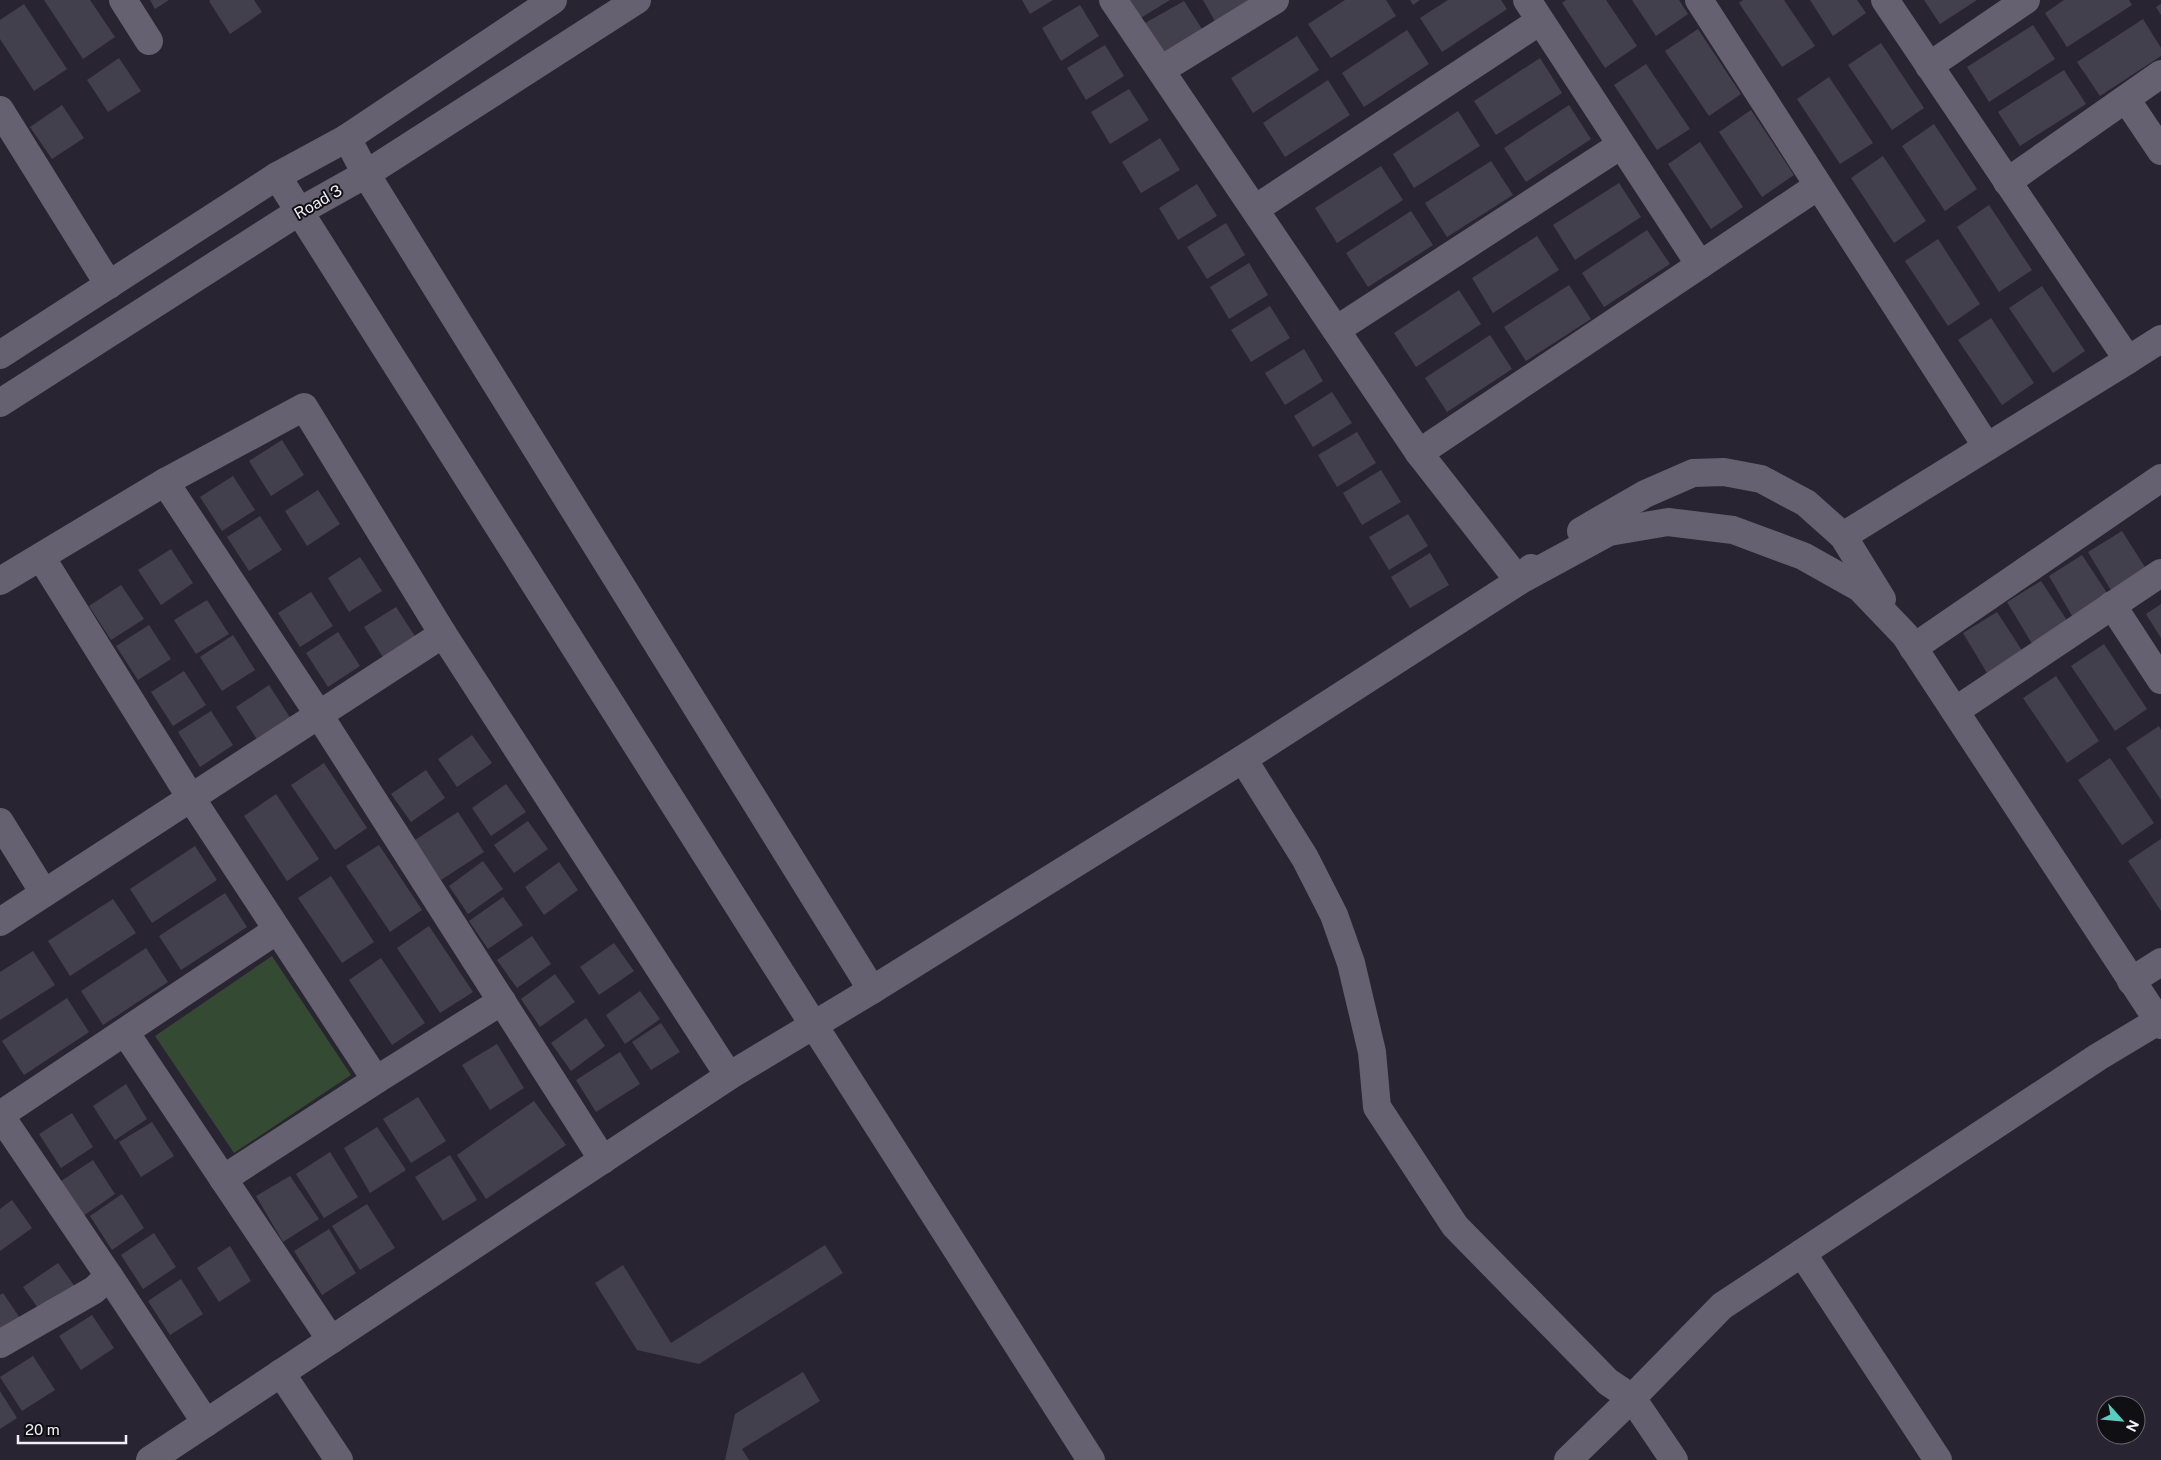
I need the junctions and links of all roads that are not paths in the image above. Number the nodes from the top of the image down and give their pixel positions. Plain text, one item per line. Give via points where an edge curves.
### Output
1 (123, 0) edge
2 (553, 0) edge
3 (637, 0) edge
4 (1113, 0) edge
5 (1275, 0) edge
6 (1698, 0) edge
7 (1884, 0) edge
8 (2026, 0) edge
9 (1533, 10) edge
10 (149, 41) dead end
11 (1929, 66) junction
12 (1161, 70) junction
13 (2161, 74) edge
14 (2126, 99) junction
15 (0, 110) edge
16 (346, 138) junction
17 (1621, 145) junction
18 (2161, 151) edge
19 (366, 174) junction
20 (278, 176) junction
21 (2007, 182) junction
22 (1818, 186) junction
23 (1255, 209) junction
24 (300, 211) junction
25 (1700, 265) junction
26 (109, 284) junction
27 (1336, 330) junction
28 (2161, 339) edge
29 (0, 355) edge
30 (2128, 360) junction
31 (0, 403) edge
32 (1987, 447) junction
33 (1419, 453) junction
34 (2161, 478) edge
35 (164, 482) junction
36 (1843, 536) junction
37 (41, 557) junction
38 (2161, 573) edge
39 (0, 581) edge
40 (1519, 581) junction
41 (2112, 605) junction
42 (444, 634) junction
43 (1909, 641) junction
44 (2161, 680) edge
45 (1955, 711) junction
46 (319, 714) junction
47 (1243, 759) junction
48 (191, 798) junction
49 (0, 822) edge
50 (44, 893) junction
51 (0, 922) edge
52 (277, 930) junction
53 (2161, 962) edge
54 (2131, 981) junction
55 (872, 990) junction
56 (502, 1001) junction
57 (2160, 1023) edge
58 (813, 1024) junction
59 (125, 1032) junction
60 (729, 1076) junction
61 (376, 1080) junction
62 (0, 1115) edge
63 (603, 1160) junction
64 (223, 1179) junction
65 (1802, 1253) junction
66 (109, 1276) junction
67 (331, 1340) junction
68 (0, 1344) edge
69 (281, 1373) junction
70 (1632, 1398) junction
71 (206, 1423) junction
72 (150, 1460) edge
73 (339, 1460) edge
74 (1091, 1460) edge
75 (1568, 1460) edge
76 (1674, 1460) edge
77 (1938, 1460) edge

1 - 10 street
2 - 16 street
3 - 19 street, Road 3
4 - 12 street
5 - 12 street
6 - 22 street
7 - 11 street
8 - 11 street
9 - 17 street
9 - 23 street
11 - 21 street
12 - 23 street
13 - 14 street
14 - 18 street
14 - 21 street
15 - 26 street
16 - 19 street
16 - 20 street
17 - 25 street
17 - 27 street
19 - 24 street, Road 3
19 - 55 street
20 - 24 street
20 - 26 street
21 - 30 street
22 - 25 street
22 - 32 street
23 - 27 street
24 - 31 street, Road 3
24 - 58 street
25 - 33 street
26 - 29 street
27 - 33 street
28 - 30 street
30 - 32 street
32 - 36 street
33 - 40 street
34 - 43 street
35 - 37 street
35 - 42 street via 304,407
35 - 46 street
36 - 40 street via 1806,503 1761,479 1724,472 1693,472 1645,494 1580,532 1538,561
36 - 43 street
37 - 39 street
37 - 48 street
38 - 41 street
40 - 43 street via 1609,532 1668,522 1733,530 1803,556 1860,588
40 - 47 street
41 - 44 street
41 - 45 street
42 - 46 street
42 - 60 street
43 - 45 street
45 - 54 street
46 - 48 street
46 - 56 street
47 - 55 street
47 - 70 street via 1305,858 1334,915 1351,963 1372,1052 1377,1108 1455,1226 1608,1382
48 - 50 street
48 - 52 street
49 - 50 street
50 - 51 street
52 - 59 street
52 - 61 street
53 - 54 street
54 - 57 street
55 - 58 street
56 - 61 street
56 - 63 street
57 - 65 street via 2098,1057
58 - 60 street
58 - 74 street
59 - 62 street
59 - 64 street
60 - 63 street
61 - 64 street
62 - 66 street
63 - 67 street
64 - 67 street
65 - 70 street via 1722,1306
65 - 77 street
66 - 68 street via 94,1290
66 - 71 street
67 - 69 street
69 - 71 street
69 - 73 street
70 - 75 street
70 - 76 street
71 - 72 street

